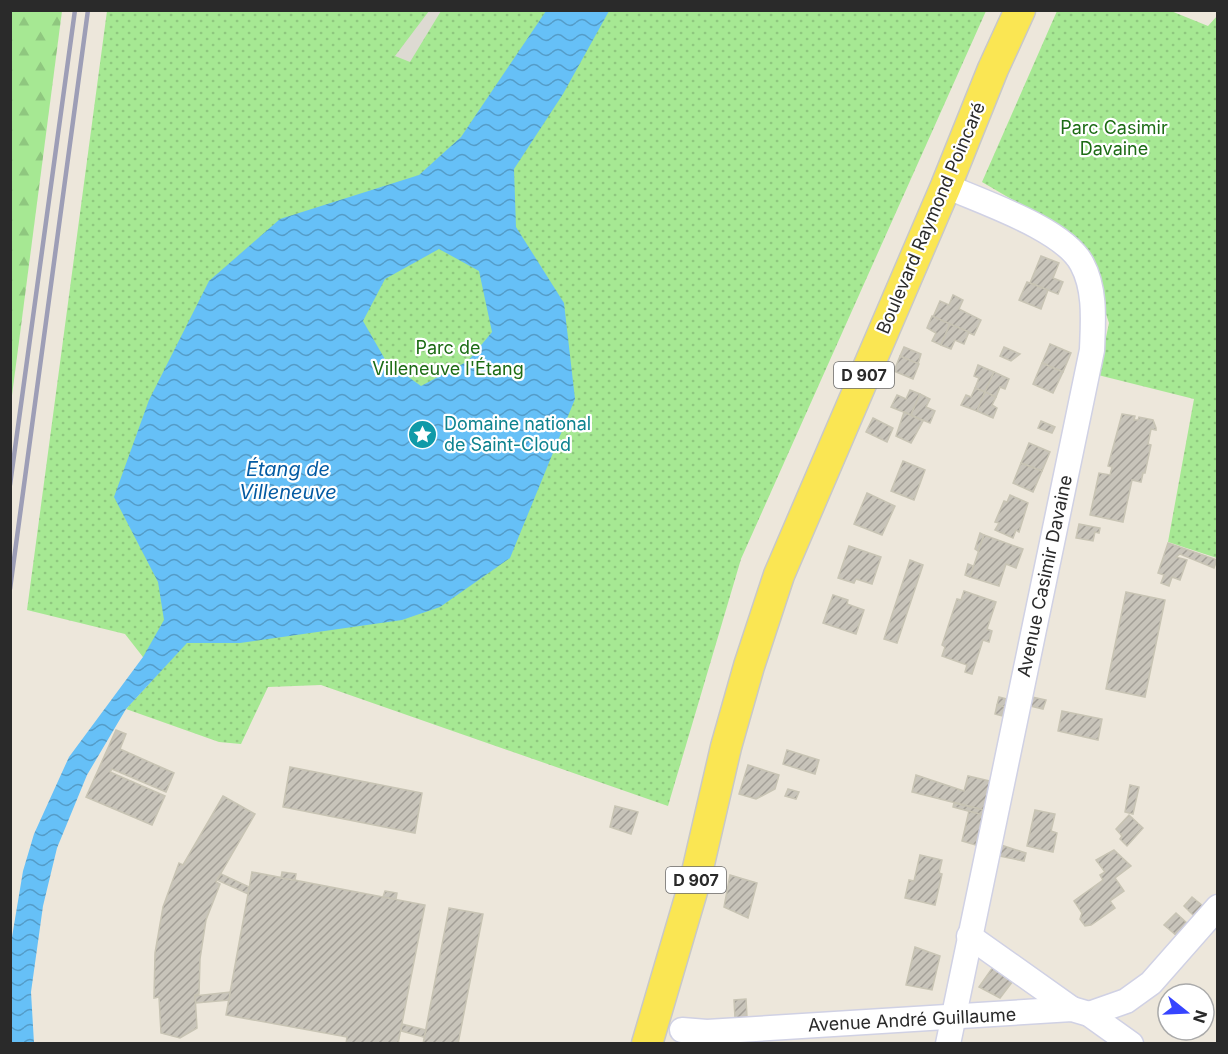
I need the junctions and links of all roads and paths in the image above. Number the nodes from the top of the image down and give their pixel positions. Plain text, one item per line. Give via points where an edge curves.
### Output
1 (1020, 10) edge
2 (946, 186) junction
3 (1218, 907) edge
4 (969, 936) junction
5 (657, 1011) junction
6 (1081, 1012) junction
7 (954, 1018) junction
8 (687, 1037) edge
9 (647, 1044) edge
10 (948, 1044) edge
11 (1131, 1044) edge

1 - 2 main road, Boulevard Raymond Poincaré / D 907
2 - 4 street, Avenue Casimir Davaine via 1052,234 1082,263 1094,304 1092,351
2 - 5 main road, Boulevard Raymond Poincaré / D 907 via 780,575 735,716 695,881
3 - 6 street, Avenue André Guillaume via 1151,983 1126,1001
4 - 6 street
4 - 7 street, Avenue Casimir Davaine
5 - 8 street
5 - 9 main road, Boulevard Raymond Poincaré / D 907
6 - 7 street, Avenue André Guillaume
6 - 11 street
7 - 8 street, Avenue André Guillaume via 707,1032
7 - 10 street, Avenue Casimir Davaine

